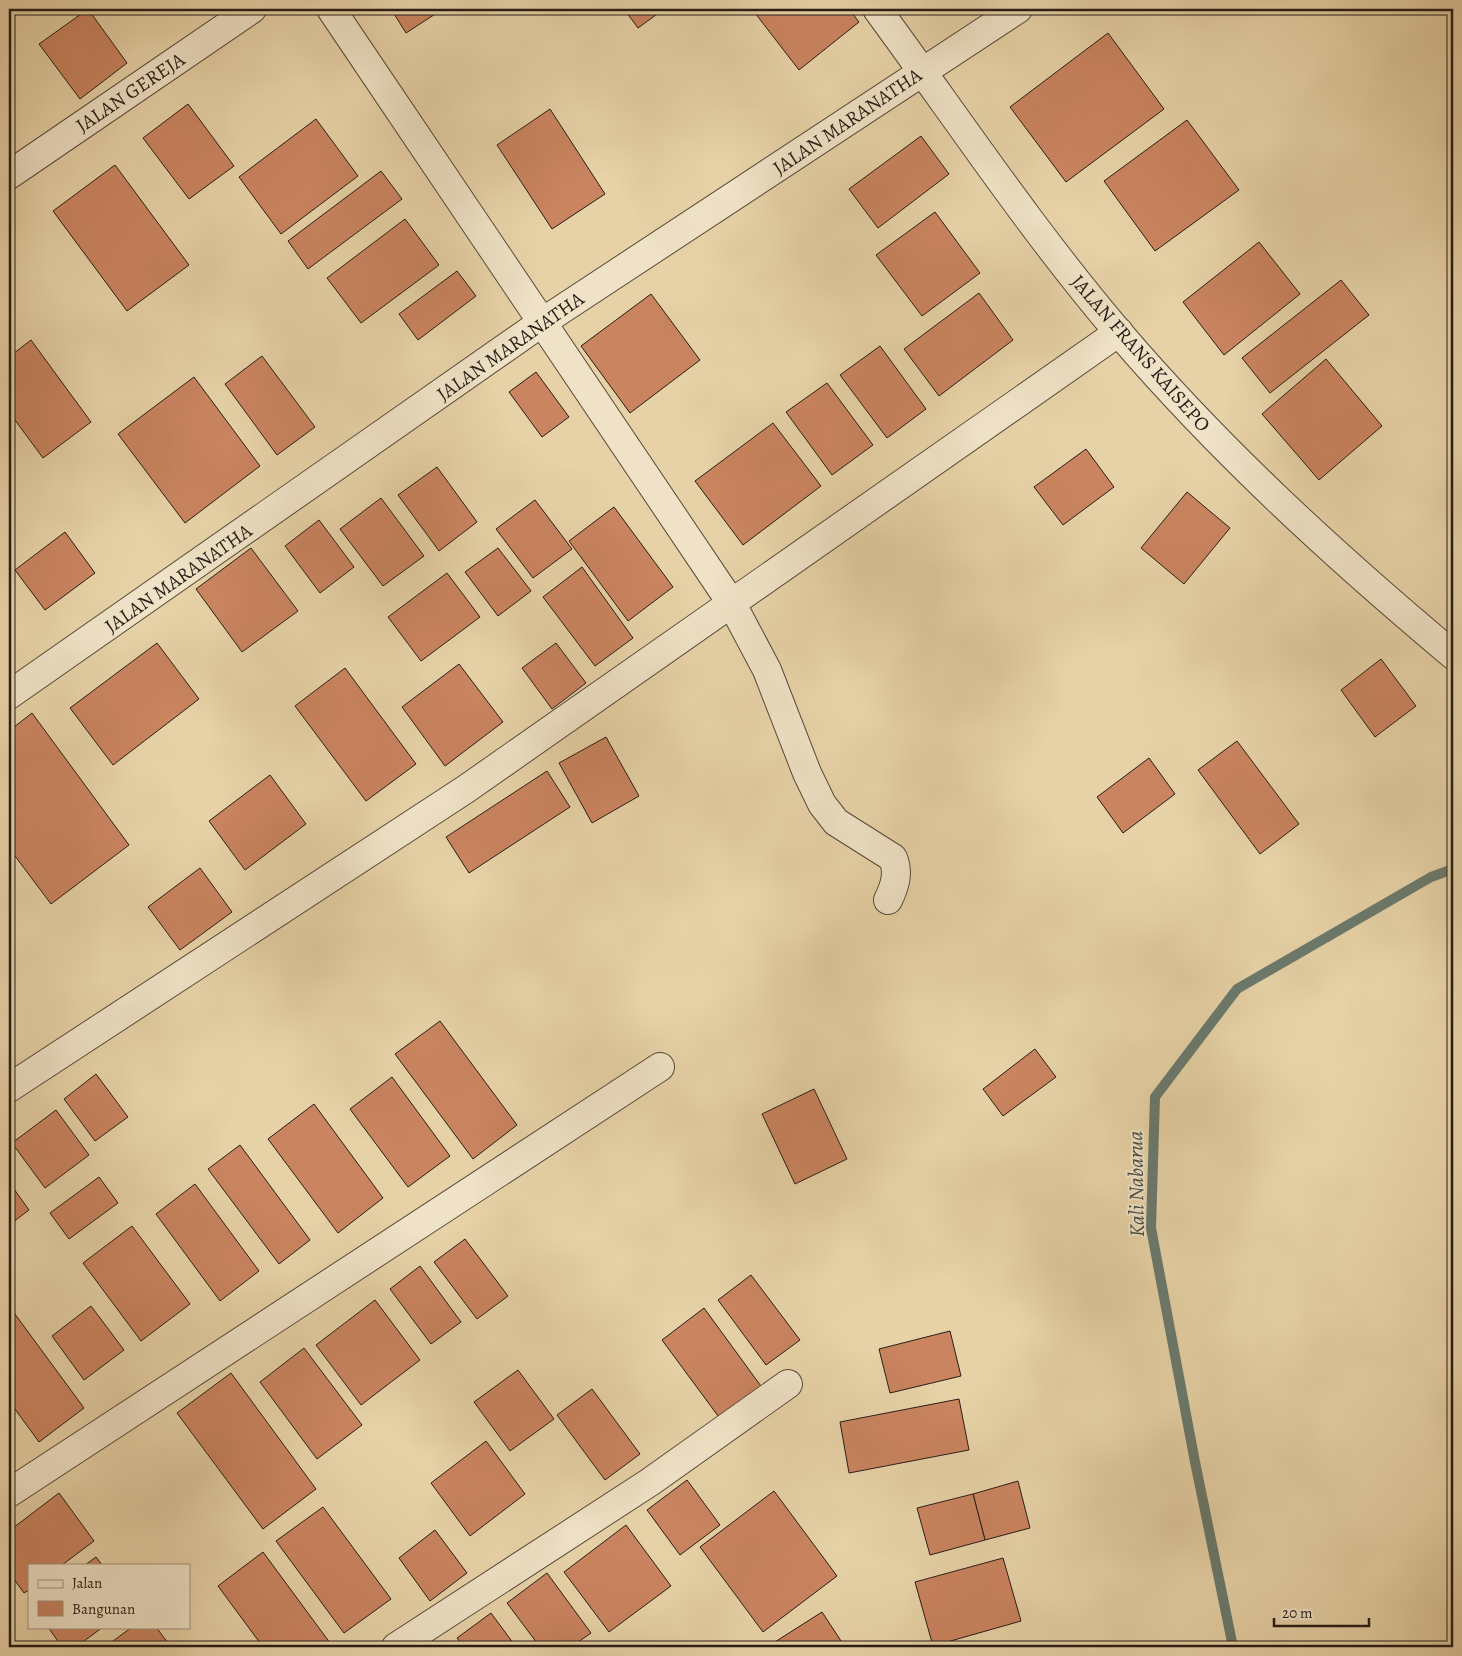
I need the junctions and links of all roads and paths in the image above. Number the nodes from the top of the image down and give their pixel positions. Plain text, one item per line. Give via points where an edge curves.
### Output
1 (252, 9) edge
2 (331, 9) edge
3 (877, 9) edge
4 (1018, 9) edge
5 (923, 71) junction
6 (9, 175) edge
7 (541, 323) junction
8 (1119, 332) junction
9 (732, 604) junction
10 (1453, 655) edge
11 (9, 695) edge
12 (888, 900) dead end
13 (660, 1067) dead end
14 (9, 1088) edge
15 (788, 1384) dead end
16 (9, 1493) edge
17 (396, 1647) edge

1 - 6 street, JALAN GEREJA
2 - 7 street
3 - 5 street, JALAN FRANS KAISEPO
4 - 5 street, JALAN MARANATHA
5 - 7 street, JALAN MARANATHA
5 - 8 street, JALAN FRANS KAISEPO via 1032,223
7 - 9 street
7 - 11 street, JALAN MARANATHA
8 - 9 street
8 - 10 street, JALAN FRANS KAISEPO via 1183,406 1254,477 1358,575
9 - 12 street via 767,670 822,804 836,822 893,858 895,885
9 - 14 street via 466,789
13 - 16 street
15 - 17 street via 650,1482

